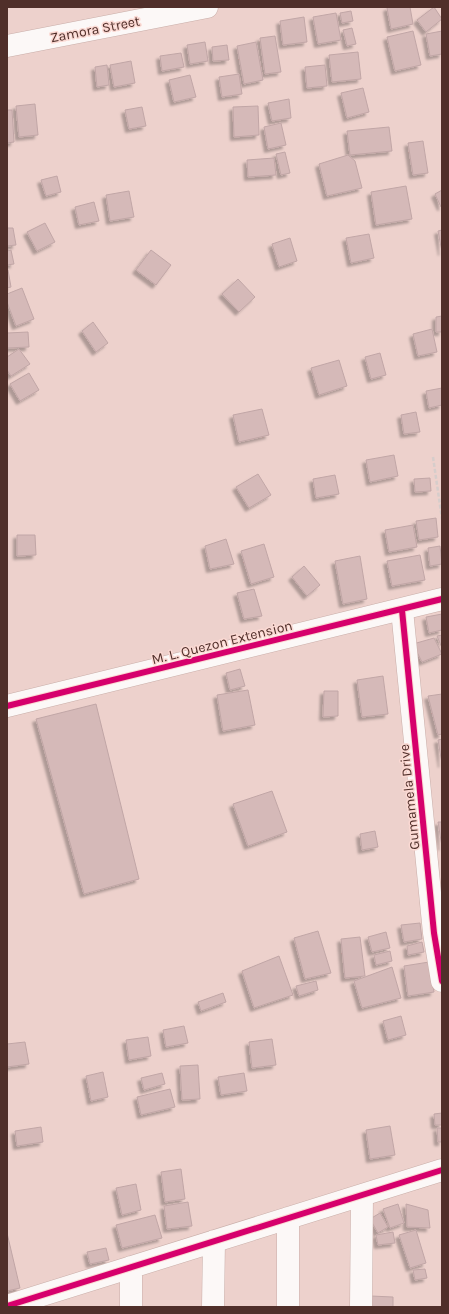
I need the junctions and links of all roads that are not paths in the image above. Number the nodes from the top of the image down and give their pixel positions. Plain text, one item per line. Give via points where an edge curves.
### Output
1 (195, 8) edge
2 (7, 46) edge
3 (442, 600) edge
4 (402, 610) junction
5 (7, 706) edge
6 (442, 981) edge
7 (442, 1170) edge
8 (362, 1195) junction
9 (288, 1218) junction
10 (214, 1241) junction
11 (131, 1267) junction
12 (36, 1302) edge
13 (7, 1306) edge
14 (131, 1307) edge
15 (213, 1307) edge
16 (288, 1307) edge
17 (361, 1307) edge

1 - 2 street, Zamora Street
3 - 4 street, M. L. Quezon Extension
4 - 5 street, M. L. Quezon Extension
4 - 6 street, Gumamela Drive via 434,933
7 - 8 street
8 - 9 street
8 - 17 street
9 - 10 street
9 - 16 street
10 - 11 street
10 - 15 street
11 - 12 street
11 - 14 street
12 - 13 street

